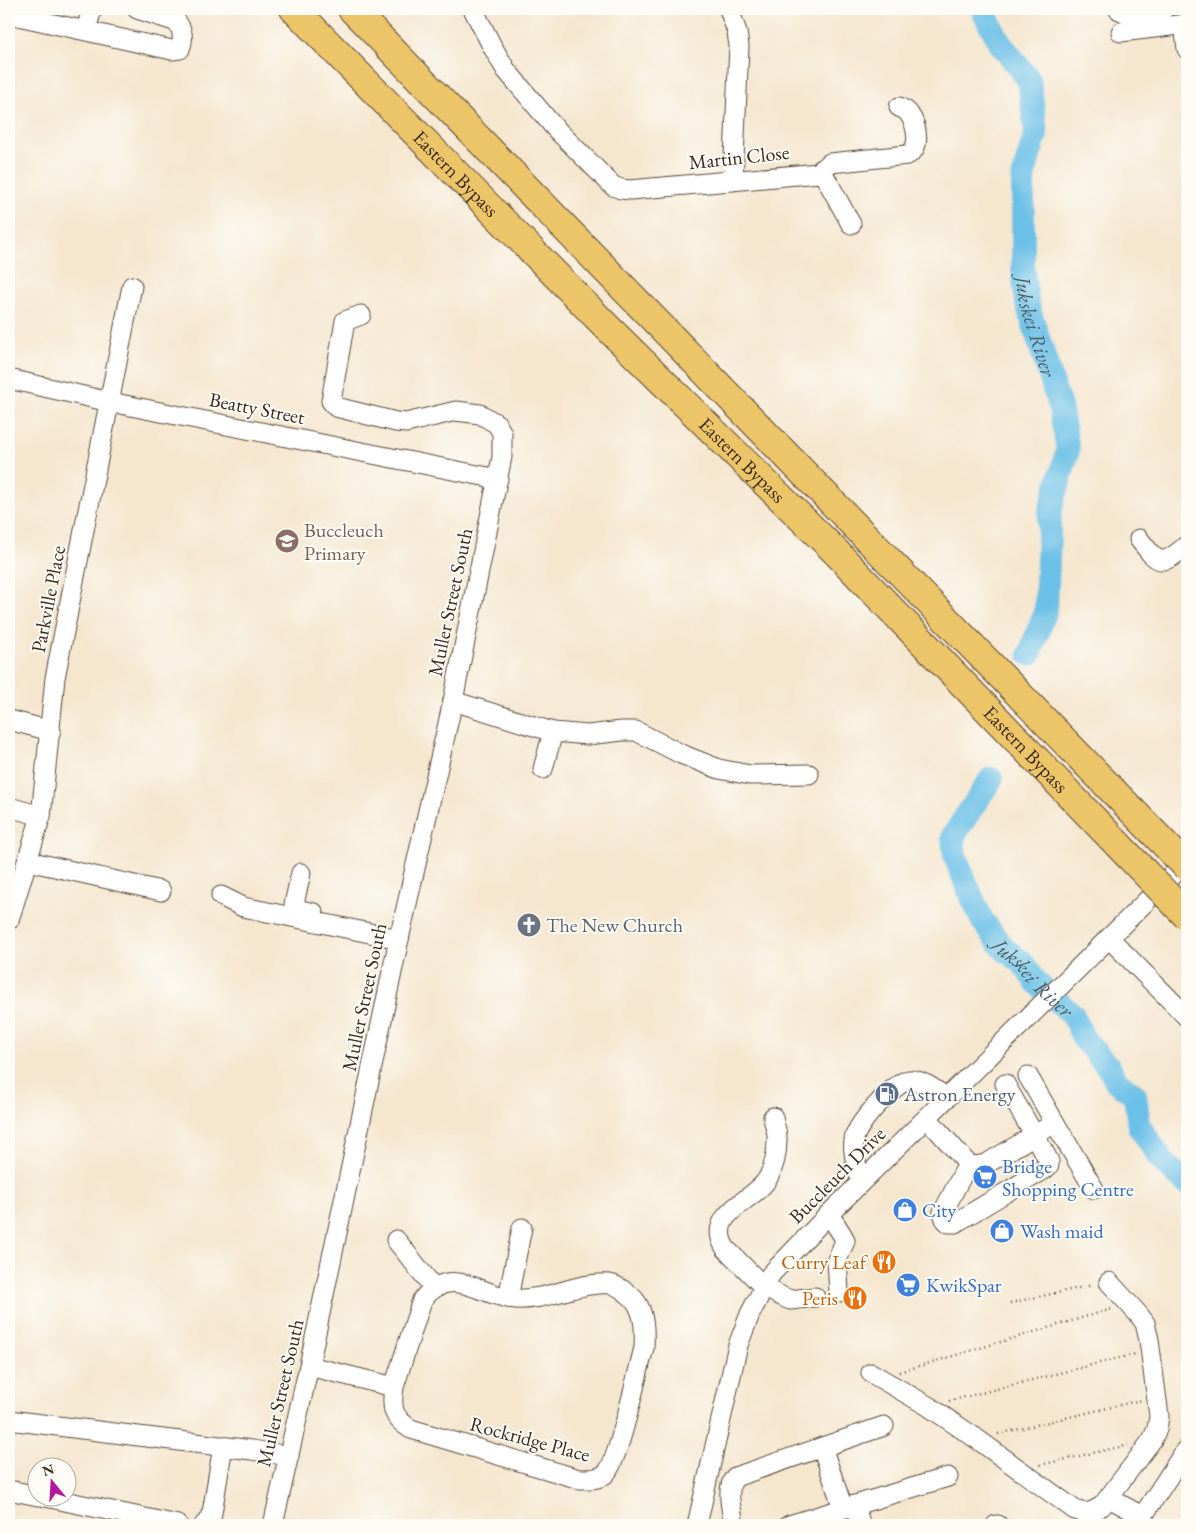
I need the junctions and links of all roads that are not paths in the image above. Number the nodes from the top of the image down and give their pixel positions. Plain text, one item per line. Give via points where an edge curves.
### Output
1 (92, 9) edge
2 (138, 9) edge
3 (294, 9) edge
4 (352, 9) edge
5 (473, 9) edge
6 (730, 9) edge
7 (1118, 9) edge
8 (1164, 9) edge
9 (9, 14) edge
10 (1186, 24) edge
11 (86, 30) junction
12 (1120, 32) dead end
13 (1187, 50) edge
14 (899, 107) dead end
15 (819, 173) junction
16 (733, 181) junction
17 (851, 224) dead end
18 (132, 286) dead end
19 (361, 314) dead end
20 (9, 379) edge
21 (110, 402) junction
22 (498, 479) junction
23 (1139, 539) dead end
24 (1187, 545) edge
25 (453, 702) junction
26 (9, 720) edge
27 (51, 731) junction
28 (553, 732) junction
29 (543, 769) dead end
30 (809, 774) dead end
31 (9, 806) edge
32 (41, 816) junction
33 (28, 861) junction
34 (1187, 861) edge
35 (1187, 867) edge
36 (301, 873) dead end
37 (161, 891) dead end
38 (221, 896) dead end
39 (1187, 916) edge
40 (9, 920) edge
41 (400, 935) junction
42 (1109, 938) junction
43 (1187, 1017) edge
44 (1028, 1076) dead end
45 (1005, 1084) dead end
46 (947, 1098) junction
47 (773, 1118) dead end
48 (927, 1118) junction
49 (1054, 1123) junction
50 (1034, 1136) junction
51 (968, 1164) junction
52 (861, 1182) junction
53 (1094, 1189) dead end
54 (829, 1214) junction
55 (517, 1229) dead end
56 (396, 1240) dead end
57 (1110, 1282) road end
58 (764, 1287) junction
59 (434, 1288) junction
60 (839, 1292) dead end
61 (504, 1297) junction
62 (815, 1297) dead end
63 (310, 1366) junction
64 (875, 1376) road end
65 (394, 1387) junction
66 (9, 1420) edge
67 (884, 1426) dead end
68 (223, 1446) junction
69 (822, 1447) junction
70 (1187, 1448) edge
71 (289, 1456) junction
72 (948, 1476) dead end
73 (9, 1490) edge
74 (28, 1494) edge
75 (1109, 1498) junction
76 (78, 1504) edge
77 (848, 1506) junction
78 (1139, 1521) edge
79 (178, 1525) edge
80 (204, 1525) edge
81 (273, 1525) edge
82 (697, 1525) edge
83 (734, 1525) edge
84 (789, 1525) edge
85 (861, 1525) edge

1 - 11 street
2 - 11 street via 177,22 182,30 180,49 172,50
3 - 39 highway, Eastern Bypass, bridge via 608,328 836,552
4 - 35 highway, Eastern Bypass, bridge
5 - 16 street, Martin Close via 513,80 554,127 616,188 630,190
6 - 16 street via 739,46
7 - 8 street via 1128,14
9 - 11 street
10 - 12 street
10 - 13 street
14 - 15 street via 910,115 915,128 917,142 913,153 830,164
15 - 16 street, Martin Close
15 - 17 street via 824,175
18 - 21 street, Parkville Place
19 - 22 street, Muller Street South via 345,321 331,401 334,405 406,423 456,411 480,414 497,424 502,433
20 - 21 street, Beatty Street
21 - 22 street, Beatty Street
21 - 27 street, Parkville Place via 55,678
22 - 25 street, Muller Street South
23 - 24 street via 1152,556 1161,561 1173,557
25 - 28 street
25 - 41 street, Muller Street South
26 - 27 street
27 - 32 street, Parkville Place
28 - 29 street
28 - 30 street via 588,735 636,731 719,769 750,775
31 - 32 street
32 - 33 street, Parkville Place
33 - 37 street
33 - 40 street, Parkville Place
34 - 42 street, Buccleuch Drive
36 - 41 street via 294,904 296,909
38 - 41 street via 243,907
41 - 63 street, Muller Street South
42 - 43 street
42 - 46 street, Buccleuch Drive
44 - 49 street
45 - 50 street
46 - 48 street, Buccleuch Drive
46 - 52 street via 917,1080 909,1080 901,1083 882,1101 859,1125 854,1140
47 - 58 street via 778,1139 767,1179 727,1215 719,1229 726,1249
48 - 51 street
48 - 52 street, Buccleuch Drive
49 - 50 street
49 - 53 street
50 - 51 street via 986,1164
50 - 51 street via 1049,1165 955,1223 949,1223 943,1212
52 - 54 street, Buccleuch Drive
54 - 58 street, Buccleuch Drive via 771,1274
54 - 60 street via 845,1242 837,1260
55 - 61 street
56 - 59 street
57 - 75 street via 1145,1324 1159,1416 1152,1440
58 - 62 street via 790,1300
58 - 82 street, Buccleuch Drive via 738,1345
59 - 61 street, Rockridge Place via 443,1283 461,1283
59 - 65 street, Rockridge Place via 418,1309
61 - 65 street, Rockridge Place via 526,1299 609,1284 630,1294 639,1306 644,1348 623,1430 607,1473 596,1478 579,1479 411,1429 396,1415 392,1402
63 - 65 street
63 - 71 street, Muller Street South
64 - 75 street via 928,1406 1075,1510 1093,1511
66 - 68 street
67 - 69 street
68 - 71 street
68 - 80 street via 212,1513
69 - 77 street
69 - 83 street via 735,1477 729,1489
70 - 78 street
71 - 81 street, Muller Street South
72 - 77 street
73 - 74 street
75 - 78 street
76 - 79 street
77 - 84 street
77 - 85 street

